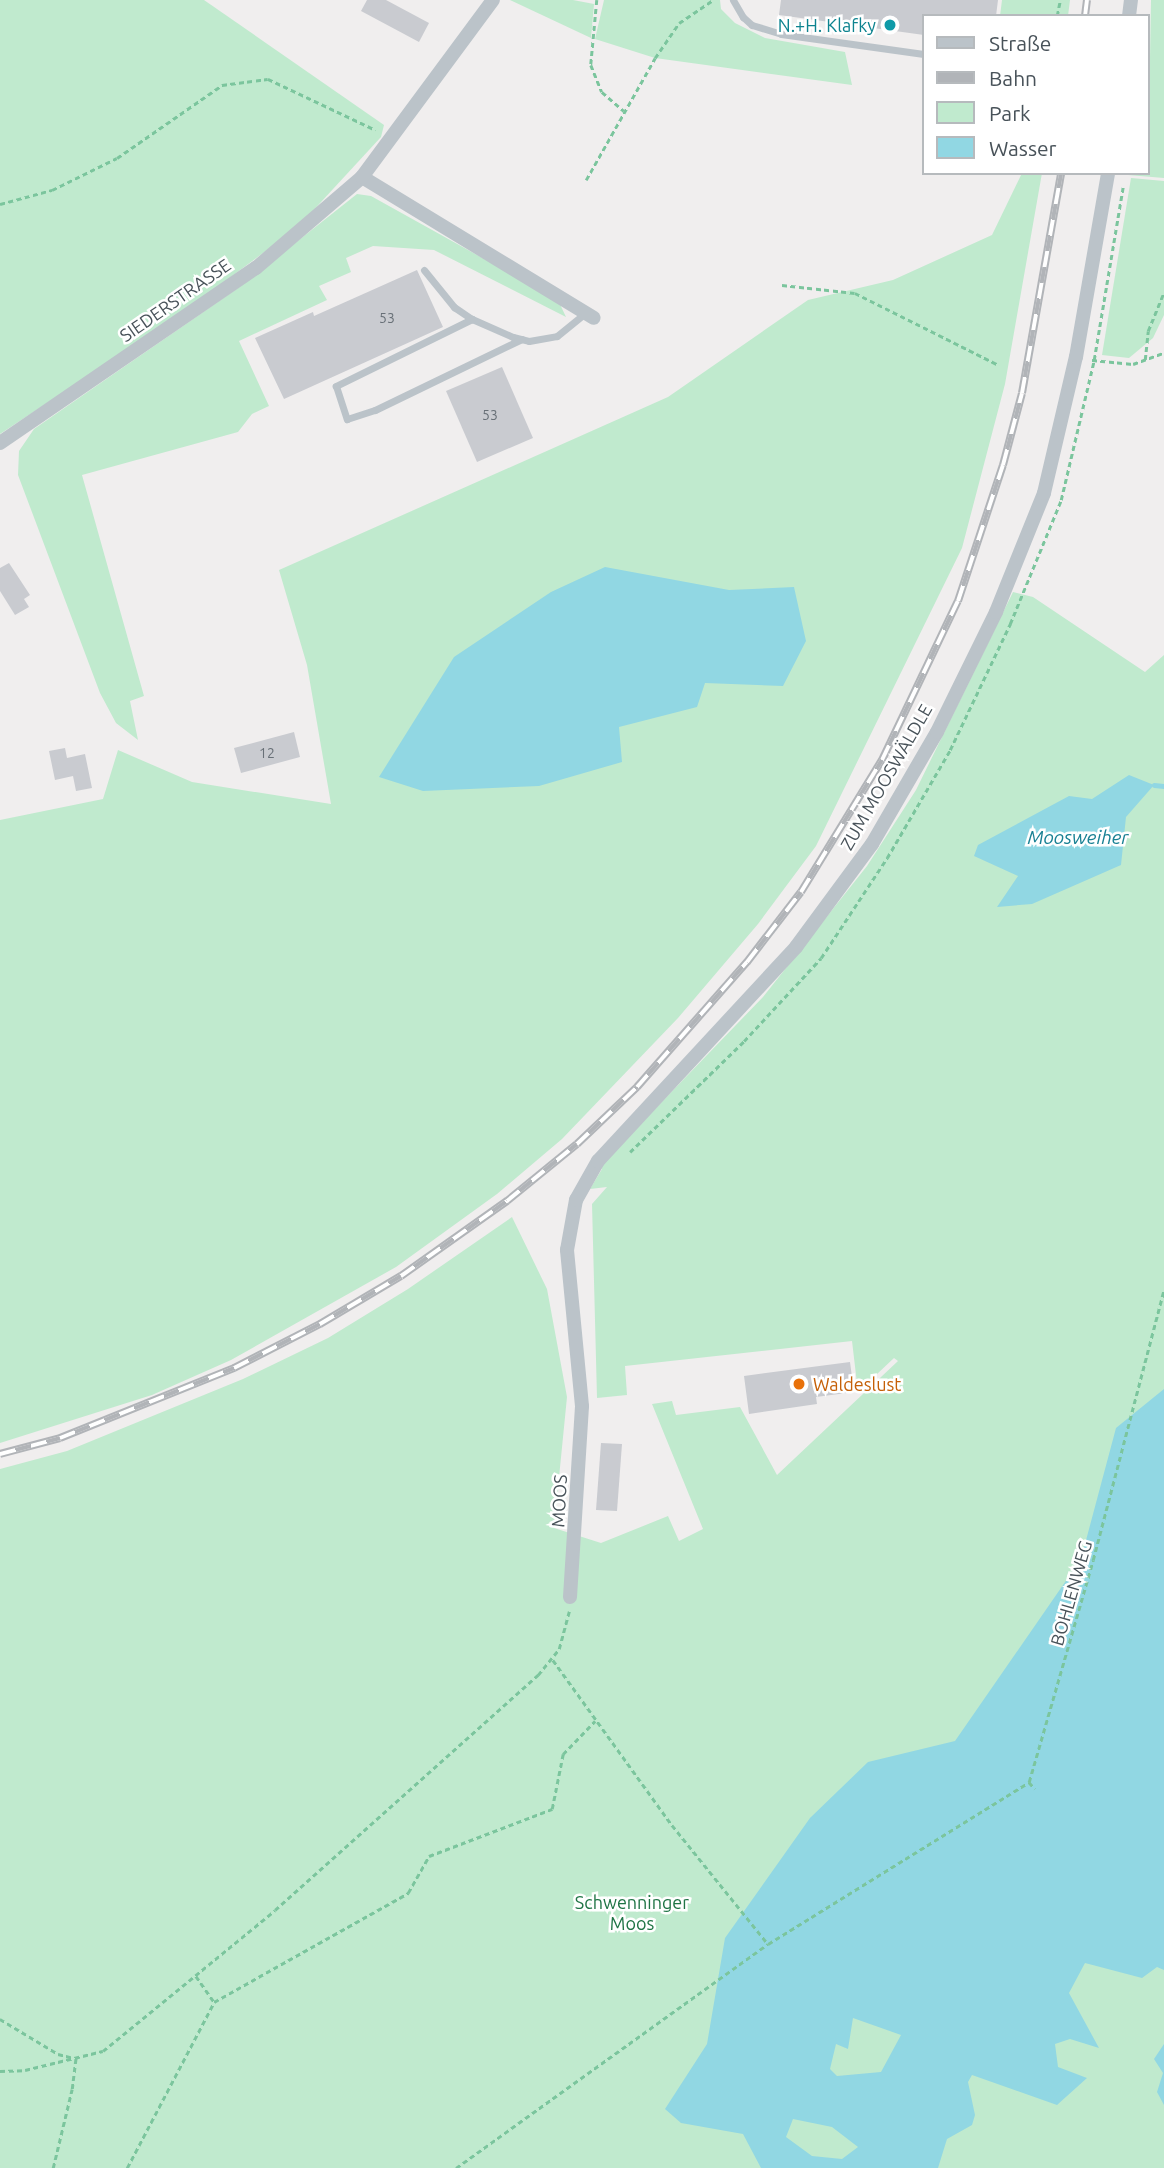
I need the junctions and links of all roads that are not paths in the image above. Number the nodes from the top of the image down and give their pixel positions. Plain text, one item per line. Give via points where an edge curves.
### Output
1 (493, 0) edge
2 (733, 0) edge
3 (922, 54) edge
4 (1108, 175) edge
5 (362, 177) junction
6 (424, 271) dead end
7 (590, 315) joint
8 (472, 319) junction
9 (522, 339) junction
10 (0, 443) edge
11 (582, 1406) joint
12 (570, 1598) road end

1 - 5 street, SIEDERSTRASSE
2 - 3 lane via 752,25 781,34
4 - 11 street, ZUM MOOSWÄLDLE via 1076,357 1044,493 996,612 937,732 872,844 796,947 598,1161 576,1200 567,1250
5 - 7 street
5 - 10 street, SIEDERSTRASSE via 256,268
6 - 8 lane via 446,300
7 - 9 lane via 557,336
8 - 9 lane
8 - 9 lane via 336,386 347,419
11 - 12 street, MOOS

